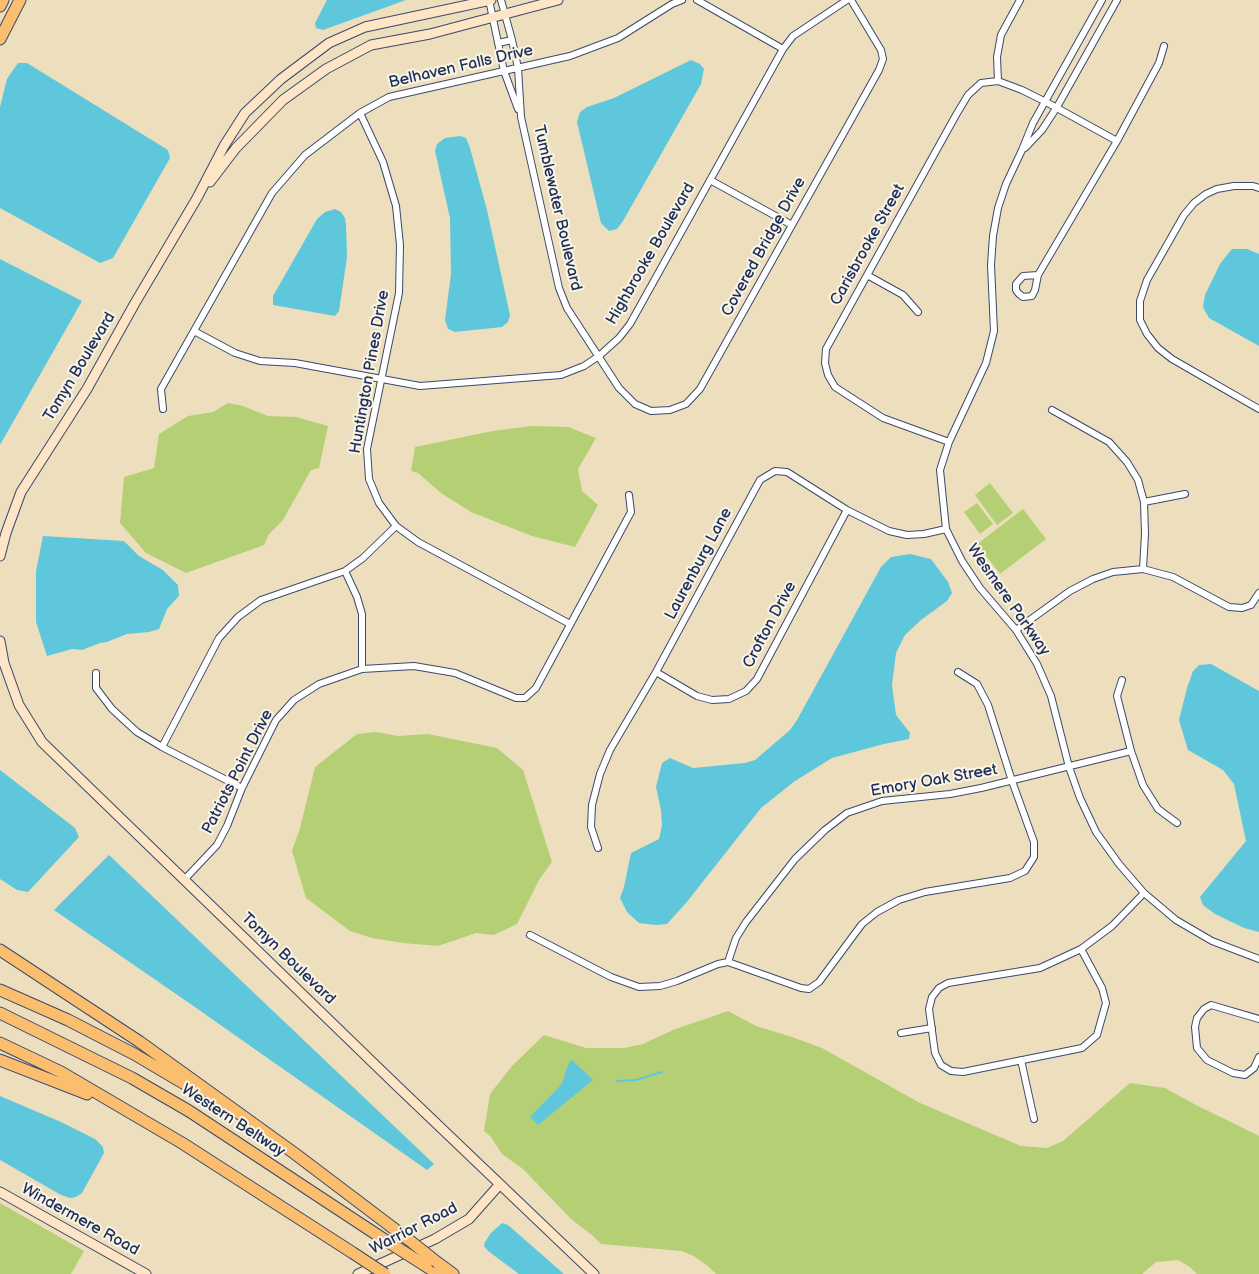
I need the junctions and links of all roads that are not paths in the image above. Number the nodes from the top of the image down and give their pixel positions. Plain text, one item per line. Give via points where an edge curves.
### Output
1 (3, 0) edge
2 (20, 0) edge
3 (490, 0) edge
4 (501, 0) edge
5 (558, 0) edge
6 (682, 0) edge
7 (698, 0) edge
8 (849, 0) edge
9 (1020, 0) edge
10 (1102, 0) edge
11 (1117, 0) edge
12 (0, 6) edge
13 (505, 14) junction
14 (493, 17) junction
15 (0, 39) edge
16 (512, 40) junction
17 (498, 43) junction
18 (1164, 46) dead end
19 (783, 49) junction
20 (518, 68) junction
21 (504, 71) junction
22 (998, 81) junction
23 (1046, 102) junction
24 (1056, 107) junction
25 (360, 113) junction
26 (521, 117) junction
27 (1117, 141) junction
28 (1022, 150) junction
29 (710, 180) junction
30 (1259, 188) edge
31 (198, 198) junction
32 (792, 225) junction
33 (867, 275) junction
34 (1038, 276) dead end
35 (918, 312) dead end
36 (194, 331) junction
37 (599, 356) junction
38 (380, 380) junction
39 (163, 409) dead end
40 (1259, 409) edge
41 (1052, 410) dead end
42 (949, 442) junction
43 (1185, 494) dead end
44 (630, 495) dead end
45 (1144, 502) junction
46 (848, 510) junction
47 (396, 526) junction
48 (946, 529) junction
49 (0, 556) edge
50 (1143, 569) junction
51 (345, 571) junction
52 (1259, 593) edge
53 (570, 624) junction
54 (1016, 630) junction
55 (0, 640) edge
56 (362, 669) junction
57 (656, 672) junction
58 (958, 672) dead end
59 (96, 673) dead end
60 (1122, 680) dead end
61 (162, 747) junction
62 (1131, 751) junction
63 (1069, 767) junction
64 (1012, 781) junction
65 (242, 788) junction
66 (1177, 823) dead end
67 (598, 848) dead end
68 (184, 880) junction
69 (1144, 893) junction
70 (530, 935) dead end
71 (1081, 949) junction
72 (0, 950) edge
73 (1259, 959) edge
74 (728, 962) junction
75 (0, 990) edge
76 (0, 1013) edge
77 (1259, 1019) edge
78 (932, 1028) junction
79 (901, 1033) dead end
80 (0, 1043) edge
81 (1259, 1057) edge
82 (0, 1060) edge
83 (1021, 1060) junction
84 (128, 1112) junction
85 (1034, 1119) dead end
86 (294, 1153) junction
87 (500, 1184) junction
88 (0, 1192) edge
89 (438, 1268) edge
90 (146, 1274) edge
91 (358, 1274) edge
92 (385, 1274) edge
93 (453, 1274) edge
94 (594, 1274) edge

1 - 12 highway
2 - 15 highway
3 - 14 street, Tumblewater Boulevard
3 - 31 street, Tomyn Boulevard via 365,27 329,43 281,79 246,113 224,146
4 - 13 street, Tumblewater Boulevard
5 - 13 street, Tomyn Boulevard
6 - 20 street, Belhaven Falls Drive via 618,38 570,56
7 - 19 street
8 - 19 street, Highbrooke Boulevard via 793,36
8 - 32 street, Covered Bridge Drive via 883,59 880,70
9 - 22 street via 1001,35 997,57
10 - 23 street, Wesmere Parkway
11 - 24 street, Wesmere Parkway
13 - 14 street, Tomyn Boulevard
13 - 16 street, Tumblewater Boulevard
14 - 17 street, Tumblewater Boulevard
14 - 31 street, Tomyn Boulevard via 371,45 326,69 283,100 236,148
16 - 17 street
16 - 20 street, Tumblewater Boulevard
17 - 21 street, Tumblewater Boulevard
18 - 27 street via 1159,63
19 - 29 street, Highbrooke Boulevard
20 - 21 street, Belhaven Falls Drive
20 - 26 street, Tumblewater Boulevard
21 - 25 street, Belhaven Falls Drive via 389,97
21 - 26 street, Tumblewater Boulevard
22 - 23 street
22 - 33 street, Carisbrooke Street via 981,83 968,95
23 - 24 street
23 - 28 street, Wesmere Parkway
24 - 27 street
24 - 28 street, Wesmere Parkway via 1042,130
25 - 36 street, Belhaven Falls Drive via 305,155 272,193
25 - 38 street, Huntington Pines Drive via 383,162 396,206 400,245 399,293
26 - 37 street, Tumblewater Boulevard via 559,288 567,308
27 - 34 street
28 - 42 street, Wesmere Parkway via 1006,184 992,236 994,331 986,363
29 - 32 street
29 - 37 street, Highbrooke Boulevard via 630,324
30 - 40 street via 1234,186 1217,189 1194,203 1147,280 1140,302 1140,320 1158,348
31 - 49 street, Tomyn Boulevard via 87,389 21,492
32 - 37 street, Covered Bridge Drive via 700,389 686,404 670,410 651,411 635,404 619,388
33 - 35 street via 903,295
33 - 42 street, Carisbrooke Street via 826,350 828,375 835,386 884,418
36 - 38 street, Highbrooke Boulevard via 235,353 260,360 295,363
36 - 39 street, Belhaven Falls Drive via 161,389
37 - 38 street, Highbrooke Boulevard via 584,366 561,374 420,386
38 - 47 street, Huntington Pines Drive via 367,449 368,479 379,503
41 - 45 street via 1108,442 1127,462 1138,480
42 - 48 street, Wesmere Parkway via 940,470
43 - 45 street
44 - 53 street via 631,512
45 - 50 street
46 - 48 street, Laurenburg Lane via 898,533 924,534
46 - 57 street, Crofton Drive via 757,679 746,691 729,699 712,700 697,696
46 - 57 street, Laurenburg Lane via 786,472 775,471 760,480
47 - 51 street
47 - 53 street, Huntington Pines Drive via 418,542
48 - 54 street, Wesmere Parkway via 980,588
50 - 52 street via 1173,576 1229,607 1250,605
50 - 54 street via 1113,572 1093,579 1070,591
51 - 56 street via 362,614
51 - 61 street via 261,600 238,617 220,638
53 - 56 street, Patriots Point Drive via 536,688 525,698 516,698 455,673 414,666
54 - 63 street, Wesmere Parkway via 1037,664 1051,696
55 - 68 street, Tomyn Boulevard via 4,663 19,705 42,742
56 - 65 street, Patriots Point Drive via 319,684 294,700 276,720
57 - 67 street, Laurenburg Lane via 610,750 600,774 592,805 592,827
58 - 64 street via 977,684 988,705
59 - 61 street via 96,688 112,709 137,732
60 - 62 street via 1117,696
61 - 65 street
62 - 63 street, Emory Oak Street
62 - 66 street via 1143,785 1158,809
63 - 64 street, Emory Oak Street
63 - 69 street, Wesmere Parkway via 1096,832
64 - 74 street, Emory Oak Street via 950,794 882,801 847,813 795,859 746,922 736,938
64 - 74 street via 1034,842 1034,857 1025,871 1010,878 925,892 899,900 877,912 862,924 819,982 809,989
65 - 68 street, Patriots Point Drive via 217,845
68 - 87 street, Tomyn Boulevard
69 - 71 street via 1112,926
69 - 73 street, Wesmere Parkway via 1176,920 1205,937
70 - 74 street via 611,977 639,987 660,986
71 - 78 street via 1040,968 948,983 932,996 929,1009
71 - 83 street via 1102,988 1106,1003 1097,1035 1082,1048
72 - 86 highway via 140,1042
75 - 86 highway via 134,1054
76 - 89 highway, Western Beltway, bridge via 132,1078 189,1111 426,1266
77 - 81 street via 1211,1005 1197,1018 1195,1027 1197,1048 1207,1060 1233,1073 1245,1075 1254,1068
78 - 79 street
78 - 83 street via 941,1065 951,1071 963,1072
80 - 84 highway via 61,1072
82 - 84 highway
83 - 85 street
84 - 92 highway, bridge via 182,1143
86 - 89 highway, bridge via 409,1240
87 - 91 street, Warrior Road via 469,1218 435,1239
87 - 94 street, Tomyn Boulevard
88 - 90 street, Windermere Road
89 - 93 highway

